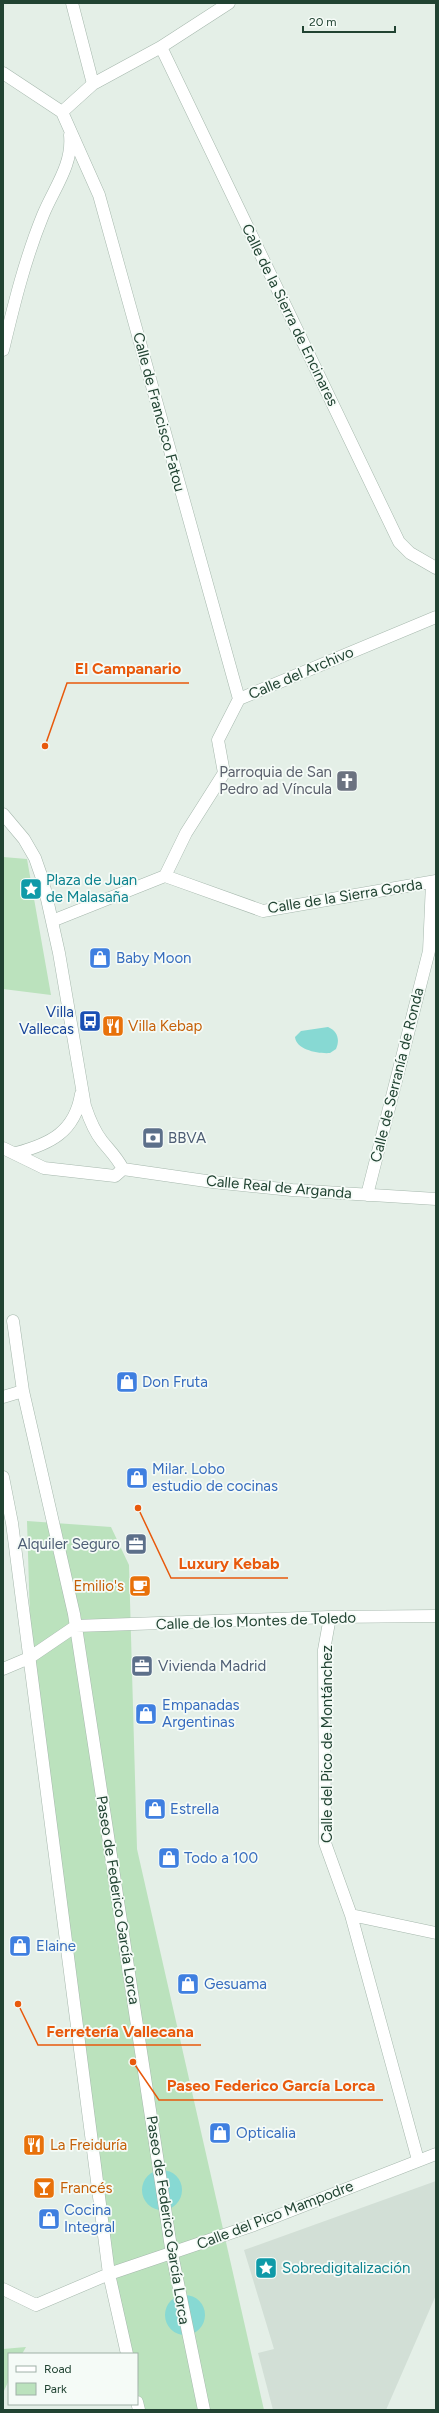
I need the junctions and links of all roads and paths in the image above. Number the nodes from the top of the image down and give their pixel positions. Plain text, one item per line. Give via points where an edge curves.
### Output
1 (72, 3) edge
2 (229, 3) edge
3 (161, 47) junction
4 (3, 73) edge
5 (93, 84) junction
6 (62, 112) junction
7 (70, 128) junction
8 (3, 350) edge
9 (433, 562) edge
10 (436, 617) edge
11 (239, 699) junction
12 (3, 814) edge
13 (165, 876) junction
14 (434, 882) edge
15 (52, 921) junction
16 (82, 1085) junction
17 (3, 1148) edge
18 (16, 1153) junction
19 (123, 1169) junction
20 (367, 1195) junction
21 (436, 1199) edge
22 (13, 1320) dead end
23 (23, 1391) junction
24 (3, 1397) edge
25 (3, 1477) edge
26 (436, 1616) edge
27 (330, 1617) junction
28 (76, 1626) junction
29 (29, 1658) junction
30 (3, 1669) edge
31 (351, 1915) junction
32 (436, 1933) edge
33 (436, 2154) edge
34 (418, 2160) junction
35 (172, 2254) junction
36 (109, 2274) junction
37 (3, 2290) edge
38 (127, 2353) edge
39 (204, 2410) edge

1 - 5 street
2 - 3 street
3 - 5 street
3 - 9 street, Calle de la Sierra de Encinares via 399,542 410,554
4 - 6 street
5 - 6 street
6 - 7 street, Calle de Francisco Fatou
7 - 8 street via 71,148 67,164 43,215 17,289
7 - 11 street, Calle de Francisco Fatou via 99,195
10 - 11 street, Calle del Archivo
11 - 13 street, Calle del Archivo via 218,740 224,773 186,833
12 - 15 street via 13,824 35,858
13 - 14 street, Calle de la Sierra Gorda via 263,911
13 - 15 street
14 - 20 street, Calle de Serranía de Ronda via 429,951
15 - 16 street
16 - 18 street via 79,1105 71,1122 54,1139 41,1146
16 - 19 street via 85,1106 92,1124 102,1141 115,1153
17 - 18 street
18 - 19 street via 44,1168 115,1176
19 - 20 street, Calle Real de Arganda via 213,1182
20 - 21 street, Calle Real de Arganda
22 - 23 street, Paseo de Federico García Lorca
23 - 24 street
23 - 28 street, Paseo de Federico García Lorca
25 - 29 street via 12,1523
26 - 27 street, Calle de los Montes de Toledo
27 - 28 street, Calle de los Montes de Toledo
27 - 31 street, Calle del Pico de Montánchez via 324,1650 325,1843
28 - 29 street
28 - 35 street, Paseo de Federico García Lorca
29 - 30 street
29 - 36 street
31 - 32 street
31 - 34 street, Calle del Pico de Montánchez
33 - 34 street, Calle del Pico Mampodre
34 - 35 street, Calle del Pico Mampodre via 254,2225
35 - 36 street, Calle del Pico Mampodre
35 - 39 street, Paseo de Federico García Lorca
36 - 37 street, Calle del Pico Mampodre via 36,2305
36 - 38 street

